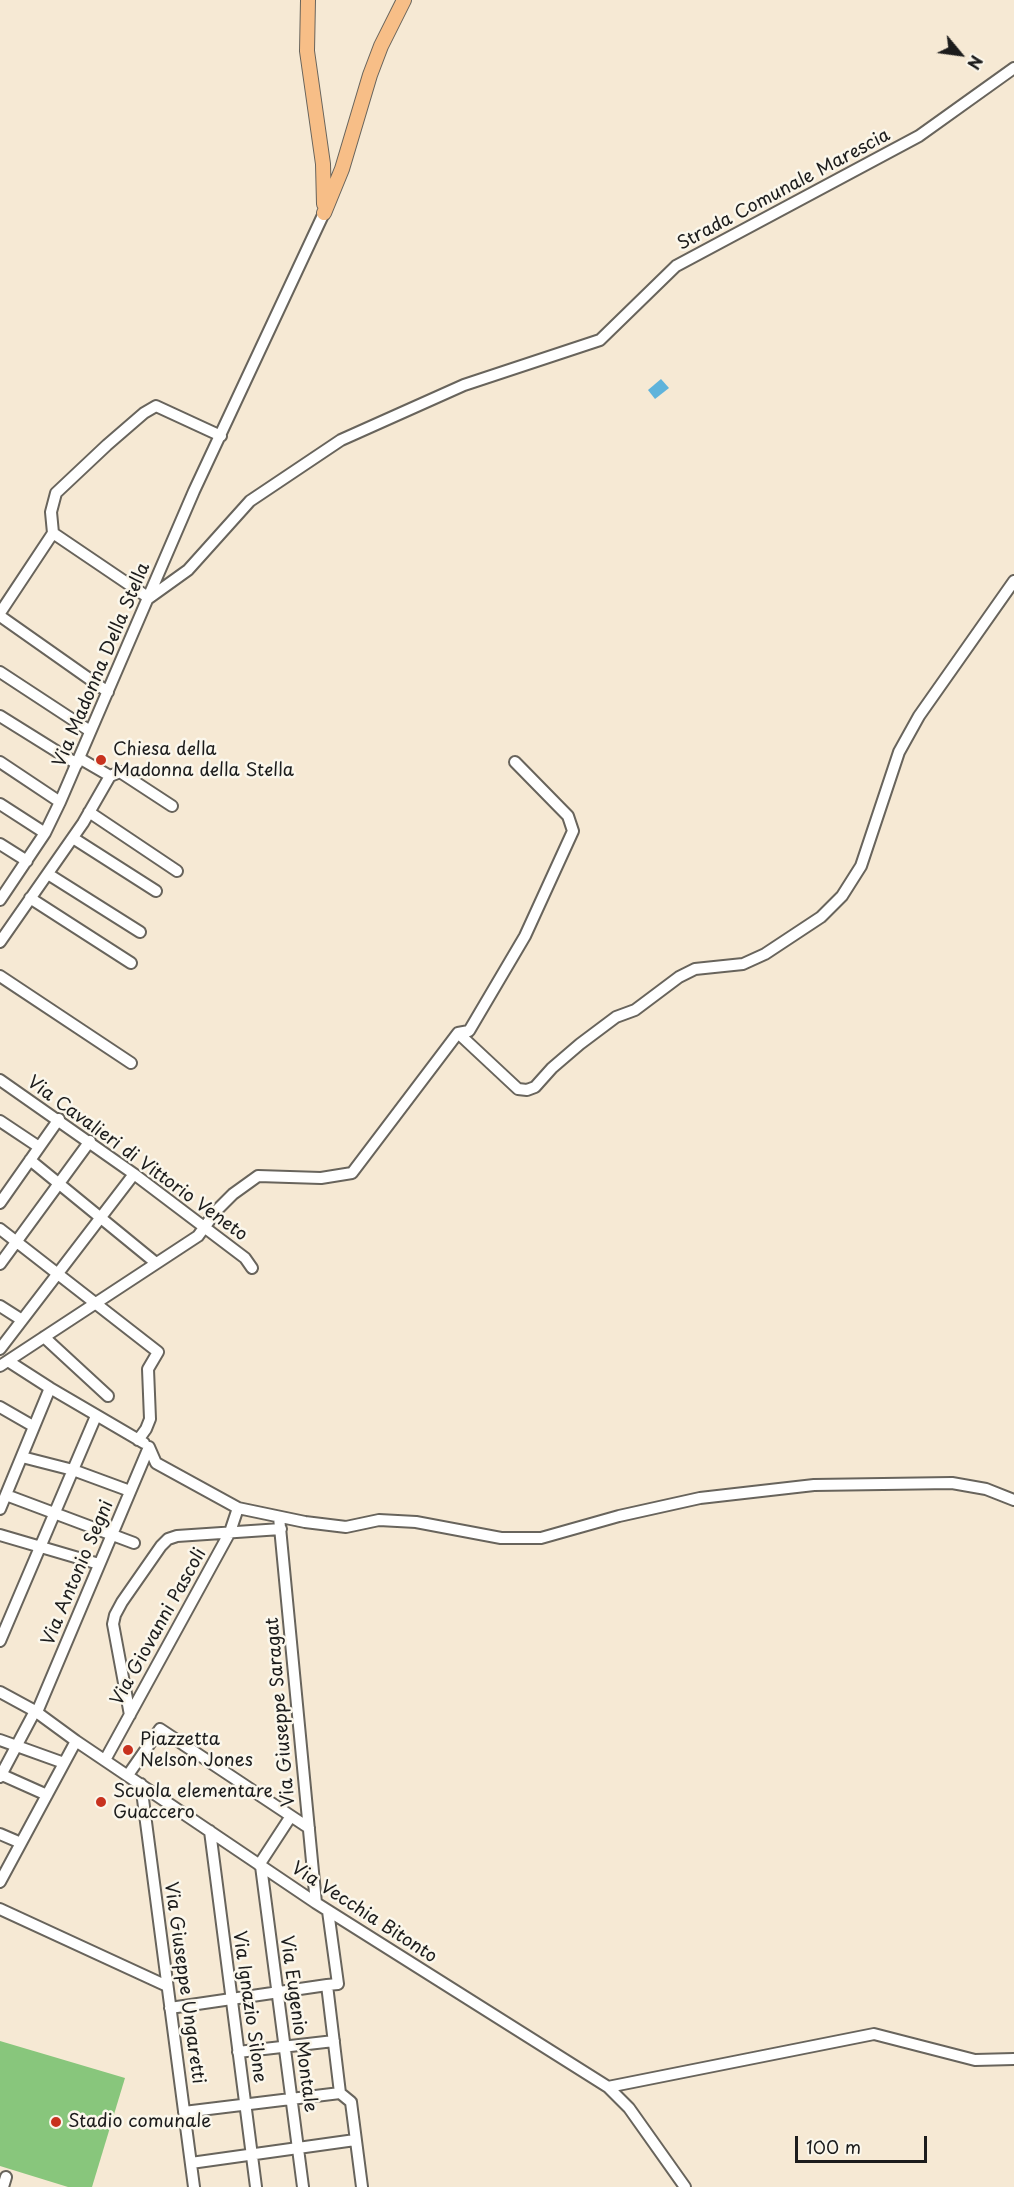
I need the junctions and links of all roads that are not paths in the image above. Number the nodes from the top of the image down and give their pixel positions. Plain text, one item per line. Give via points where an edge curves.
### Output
1 (308, 0) edge
2 (404, 0) edge
3 (1014, 68) edge
4 (324, 213) junction
5 (220, 436) junction
6 (53, 533) junction
7 (1014, 581) edge
8 (149, 598) junction
9 (0, 614) edge
10 (0, 672) edge
11 (108, 692) junction
12 (0, 716) edge
13 (90, 731) junction
14 (78, 761) junction
15 (0, 762) edge
16 (515, 762) dead end
17 (110, 776) junction
18 (60, 802) junction
19 (0, 804) edge
20 (172, 806) dead end
21 (89, 812) junction
22 (45, 833) junction
23 (73, 838) junction
24 (0, 844) edge
25 (27, 861) junction
26 (177, 872) dead end
27 (48, 874) junction
28 (156, 891) dead end
29 (2, 893) edge
30 (30, 898) junction
31 (140, 932) dead end
32 (0, 942) edge
33 (131, 963) dead end
34 (0, 976) edge
35 (458, 1033) junction
36 (131, 1063) dead end
37 (0, 1080) edge
38 (59, 1119) junction
39 (0, 1121) edge
40 (90, 1141) junction
41 (39, 1147) junction
42 (30, 1160) junction
43 (134, 1174) junction
44 (58, 1183) junction
45 (0, 1203) edge
46 (100, 1218) junction
47 (205, 1228) junction
48 (0, 1229) edge
49 (16, 1241) junction
50 (0, 1263) edge
51 (156, 1263) junction
52 (252, 1268) dead end
53 (58, 1273) junction
54 (96, 1303) junction
55 (0, 1306) edge
56 (22, 1320) junction
57 (44, 1338) junction
58 (1, 1345) edge
59 (4, 1363) edge
60 (50, 1388) junction
61 (108, 1396) dead end
62 (0, 1407) edge
63 (96, 1416) junction
64 (33, 1426) junction
65 (138, 1440) junction
66 (149, 1447) junction
67 (22, 1457) junction
68 (73, 1470) junction
69 (5, 1488) edge
70 (130, 1491) junction
71 (1014, 1500) edge
72 (238, 1508) junction
73 (0, 1509) edge
74 (55, 1513) junction
75 (279, 1517) junction
76 (281, 1529) junction
77 (230, 1532) junction
78 (112, 1534) junction
79 (0, 1535) edge
80 (134, 1543) dead end
81 (41, 1546) junction
82 (99, 1564) junction
83 (0, 1641) edge
84 (0, 1692) edge
85 (36, 1711) junction
86 (130, 1715) junction
87 (0, 1740) edge
88 (76, 1741) junction
89 (16, 1746) junction
90 (105, 1760) junction
91 (64, 1763) junction
92 (0, 1775) edge
93 (128, 1775) junction
94 (141, 1784) junction
95 (47, 1794) junction
96 (291, 1815) junction
97 (309, 1827) junction
98 (210, 1832) junction
99 (0, 1833) edge
100 (21, 1843) junction
101 (260, 1866) junction
102 (0, 1881) edge
103 (316, 1903) junction
104 (0, 1909) edge
105 (328, 1911) junction
106 (327, 1985) junction
107 (167, 1986) junction
108 (276, 1993) junction
109 (231, 1999) junction
110 (170, 2008) junction
111 (334, 2041) junction
112 (284, 2046) junction
113 (238, 2052) junction
114 (1014, 2059) edge
115 (608, 2087) junction
116 (340, 2093) junction
117 (292, 2098) junction
118 (245, 2104) junction
119 (184, 2112) junction
120 (355, 2140) junction
121 (298, 2148) junction
122 (252, 2154) junction
123 (190, 2163) junction
124 (194, 2187) edge
125 (256, 2187) edge
126 (303, 2187) edge
127 (362, 2187) edge
128 (685, 2187) edge

1 - 4 main road via 307,51 323,164
2 - 4 main road via 370,75 342,169
3 - 8 street, Strada Comunale Marescia via 919,136 676,266 600,340 464,385 341,440 250,501 188,570
4 - 5 street, Via Madonna Della Stella
5 - 6 street via 156,406 56,493 51,512
5 - 8 street, Via Madonna Della Stella
6 - 8 street
6 - 9 street
7 - 35 street via 919,716 899,752 861,866 842,896 821,917 743,964 695,969 679,977 635,1010 616,1017 527,1090 518,1089
8 - 11 street, Via Madonna Della Stella
9 - 11 street
10 - 13 street
11 - 13 street, Via Madonna Della Stella
12 - 14 street
13 - 14 street, Via Madonna Della Stella
14 - 17 street
14 - 18 street, Via Madonna Della Stella
15 - 18 street
16 - 35 street via 568,816 573,831 520,945 469,1031
17 - 20 street via 120,772
17 - 21 street
18 - 22 street, Via Madonna Della Stella
19 - 22 street
21 - 23 street
21 - 26 street
22 - 25 street, Via Madonna Della Stella
23 - 27 street
23 - 28 street
24 - 25 street
25 - 29 street, Via Madonna Della Stella
27 - 30 street
27 - 31 street
30 - 32 street
30 - 33 street
34 - 36 street
35 - 47 street via 352,1173 321,1178 258,1176 233,1194
37 - 38 street, Via Cavalieri di Vittorio Veneto
38 - 40 street, Via Cavalieri di Vittorio Veneto
38 - 41 street
39 - 41 street
40 - 43 street, Via Cavalieri di Vittorio Veneto
40 - 44 street
41 - 42 street
42 - 44 street
42 - 45 street
43 - 46 street
43 - 47 street, Via Cavalieri di Vittorio Veneto
44 - 46 street
44 - 49 street
46 - 51 street
46 - 53 street
47 - 51 street
47 - 52 street, Via Cavalieri di Vittorio Veneto via 245,1258
48 - 49 street
49 - 50 street
49 - 53 street
51 - 54 street
53 - 54 street
53 - 56 street
54 - 57 street
54 - 65 street via 158,1352 148,1369 150,1419
55 - 56 street
56 - 58 street
57 - 59 street
57 - 61 street
59 - 60 street
60 - 63 street
60 - 64 street
62 - 64 street
63 - 65 street
63 - 68 street
64 - 67 street
65 - 66 street
66 - 70 street, Via Antonio Segni
66 - 72 street via 156,1463
67 - 68 street
67 - 69 street
68 - 70 street
68 - 74 street
69 - 73 street
69 - 74 street
70 - 78 street, Via Antonio Segni
71 - 75 street via 952,1483 814,1485 700,1498 541,1538 501,1538 416,1522 379,1520 346,1527
72 - 75 street
72 - 77 street, Via Giovanni Pascoli
74 - 78 street
74 - 81 street
75 - 76 street, Via Giuseppe Saragat
76 - 77 street
76 - 97 street, Via Giuseppe Saragat
77 - 86 street, Via Giovanni Pascoli
77 - 86 street via 168,1539 115,1615 113,1624
78 - 80 street
78 - 82 street, Via Antonio Segni
79 - 81 street
81 - 82 street
81 - 83 street
82 - 85 street, Via Antonio Segni
84 - 85 street, Via Vecchia Bitonto
85 - 88 street, Via Vecchia Bitonto
85 - 89 street, Via Antonio Segni
86 - 90 street, Via Giovanni Pascoli
87 - 89 street
88 - 90 street, Via Vecchia Bitonto
88 - 91 street
89 - 91 street
89 - 92 street, Via Antonio Segni
90 - 93 street, Via Vecchia Bitonto
91 - 95 street
92 - 95 street
93 - 94 street, Via Vecchia Bitonto
93 - 96 street via 160,1729
94 - 98 street, Via Vecchia Bitonto
94 - 107 street, Via Giuseppe Ungaretti
95 - 100 street
96 - 97 street
96 - 101 street
97 - 103 street, Via Giuseppe Saragat
98 - 101 street, Via Vecchia Bitonto
98 - 109 street, Via Ignazio Silone
99 - 100 street
100 - 102 street
101 - 103 street, Via Vecchia Bitonto
101 - 108 street, Via Eugenio Montale
103 - 105 street, Via Vecchia Bitonto
104 - 107 street
105 - 106 street via 338,1984
105 - 115 street, Via Vecchia Bitonto
106 - 108 street
106 - 111 street
107 - 110 street, Via Giuseppe Ungaretti
108 - 109 street
108 - 112 street, Via Eugenio Montale
109 - 110 street
109 - 113 street, Via Ignazio Silone
110 - 119 street, Via Giuseppe Ungaretti
111 - 112 street
111 - 116 street
112 - 113 street
112 - 117 street, Via Eugenio Montale
113 - 118 street, Via Ignazio Silone
114 - 115 street via 975,2060 874,2034
115 - 128 street, Via Vecchia Bitonto via 629,2109
116 - 117 street
116 - 120 street via 351,2102
117 - 118 street
117 - 121 street, Via Eugenio Montale
118 - 119 street
118 - 122 street, Via Ignazio Silone
119 - 123 street, Via Giuseppe Ungaretti
120 - 121 street
120 - 127 street
121 - 122 street
121 - 126 street, Via Eugenio Montale
122 - 123 street
122 - 125 street, Via Ignazio Silone
123 - 124 street, Via Giuseppe Ungaretti

